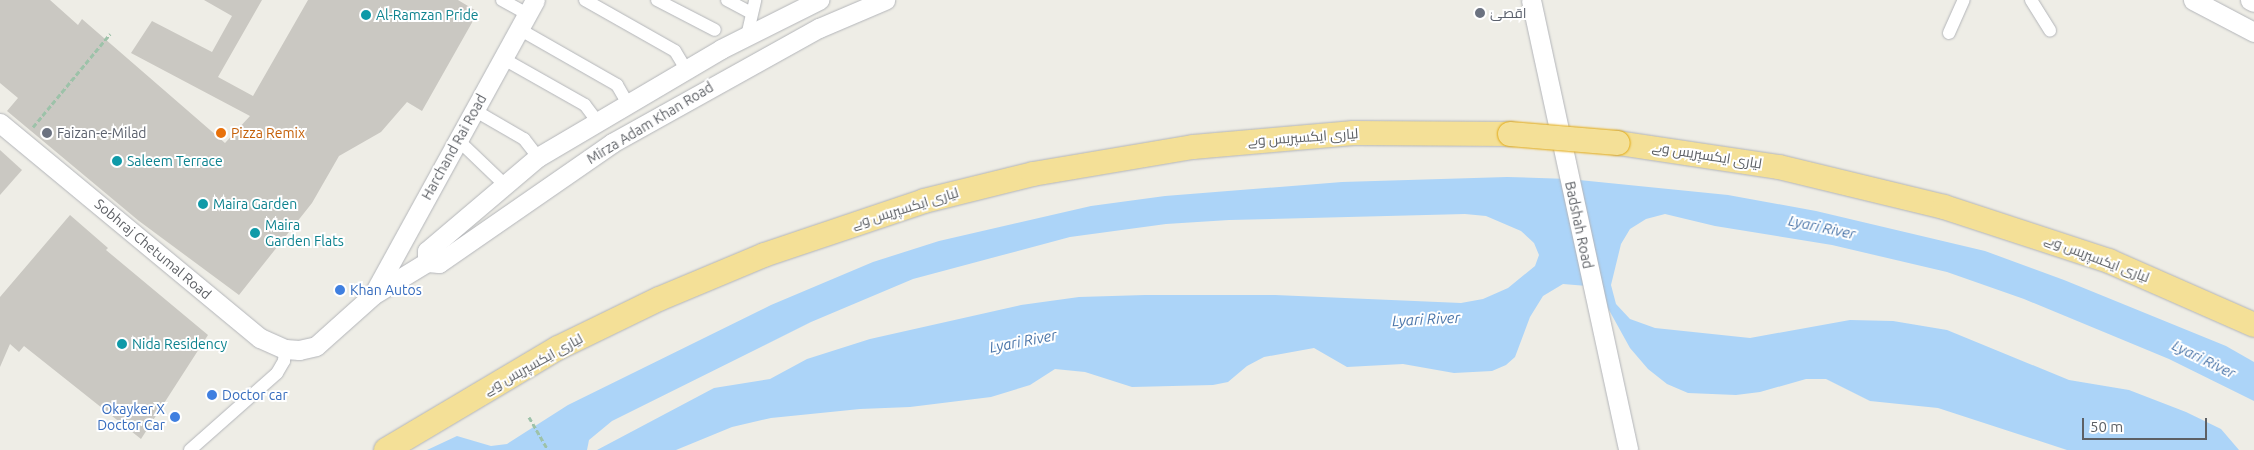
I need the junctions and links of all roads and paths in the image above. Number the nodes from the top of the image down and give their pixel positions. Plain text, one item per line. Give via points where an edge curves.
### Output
1 (502, 0) edge
2 (585, 0) edge
3 (657, 0) edge
4 (727, 0) edge
5 (819, 0) edge
6 (884, 0) edge
7 (1532, 0) edge
8 (1964, 0) edge
9 (2031, 0) edge
10 (2193, 0) edge
11 (2250, 0) edge
12 (2254, 2) edge
13 (753, 6) edge
14 (527, 14) edge
15 (715, 30) dead end
16 (2050, 31) dead end
17 (2254, 32) edge
18 (1949, 33) dead end
19 (110, 34) dead end
20 (747, 36) junction
21 (502, 58) junction
22 (686, 69) junction
23 (628, 104) junction
24 (474, 110) junction
25 (598, 122) junction
26 (0, 123) edge
27 (458, 140) junction
28 (22, 141) junction
29 (538, 157) junction
30 (504, 183) junction
31 (427, 262) junction
32 (373, 295) junction
33 (2254, 325) edge
34 (316, 346) joint
35 (285, 349) junction
36 (529, 417) dead end
37 (1628, 449) edge
38 (190, 450) edge
39 (386, 450) edge
40 (548, 450) edge

1 - 14 street
2 - 22 street via 675,51
3 - 15 street
4 - 13 street
5 - 20 main road, Mirza Adam Khan Road
6 - 31 main road, Mirza Adam Khan Road via 819,28 629,133 439,263
7 - 37 main road, Badshah Road
8 - 18 street
9 - 16 street
10 - 17 main road
11 - 12 main road
13 - 20 street
14 - 21 main road, Harchand Rai Road
14 - 23 street via 617,85
19 - 28 path
20 - 22 main road, Mirza Adam Khan Road
21 - 24 main road, Harchand Rai Road
21 - 25 street via 585,105
22 - 23 main road, Mirza Adam Khan Road
23 - 25 main road, Mirza Adam Khan Road
24 - 27 main road, Harchand Rai Road
24 - 29 street via 524,139
25 - 29 main road, Mirza Adam Khan Road
26 - 28 main road, Sobhraj Chetumal Road
27 - 30 street
27 - 32 main road, Harchand Rai Road
28 - 35 main road, Sobhraj Chetumal Road via 260,338
29 - 30 main road, Mirza Adam Khan Road
30 - 31 main road, Mirza Adam Khan Road via 427,251
31 - 32 main road, Mirza Adam Khan Road
32 - 34 main road, Mirza Adam Khan Road
33 - 39 highway, لیاری ایکسپریس وے, bridge via 2109,261 1953,210 1779,167 1618,142 1510,134 1353,133 1193,146 1032,174 924,201 764,255 659,299 558,348
34 - 35 main road, Sobhraj Chetumal Road
35 - 38 street via 278,373
36 - 40 path

